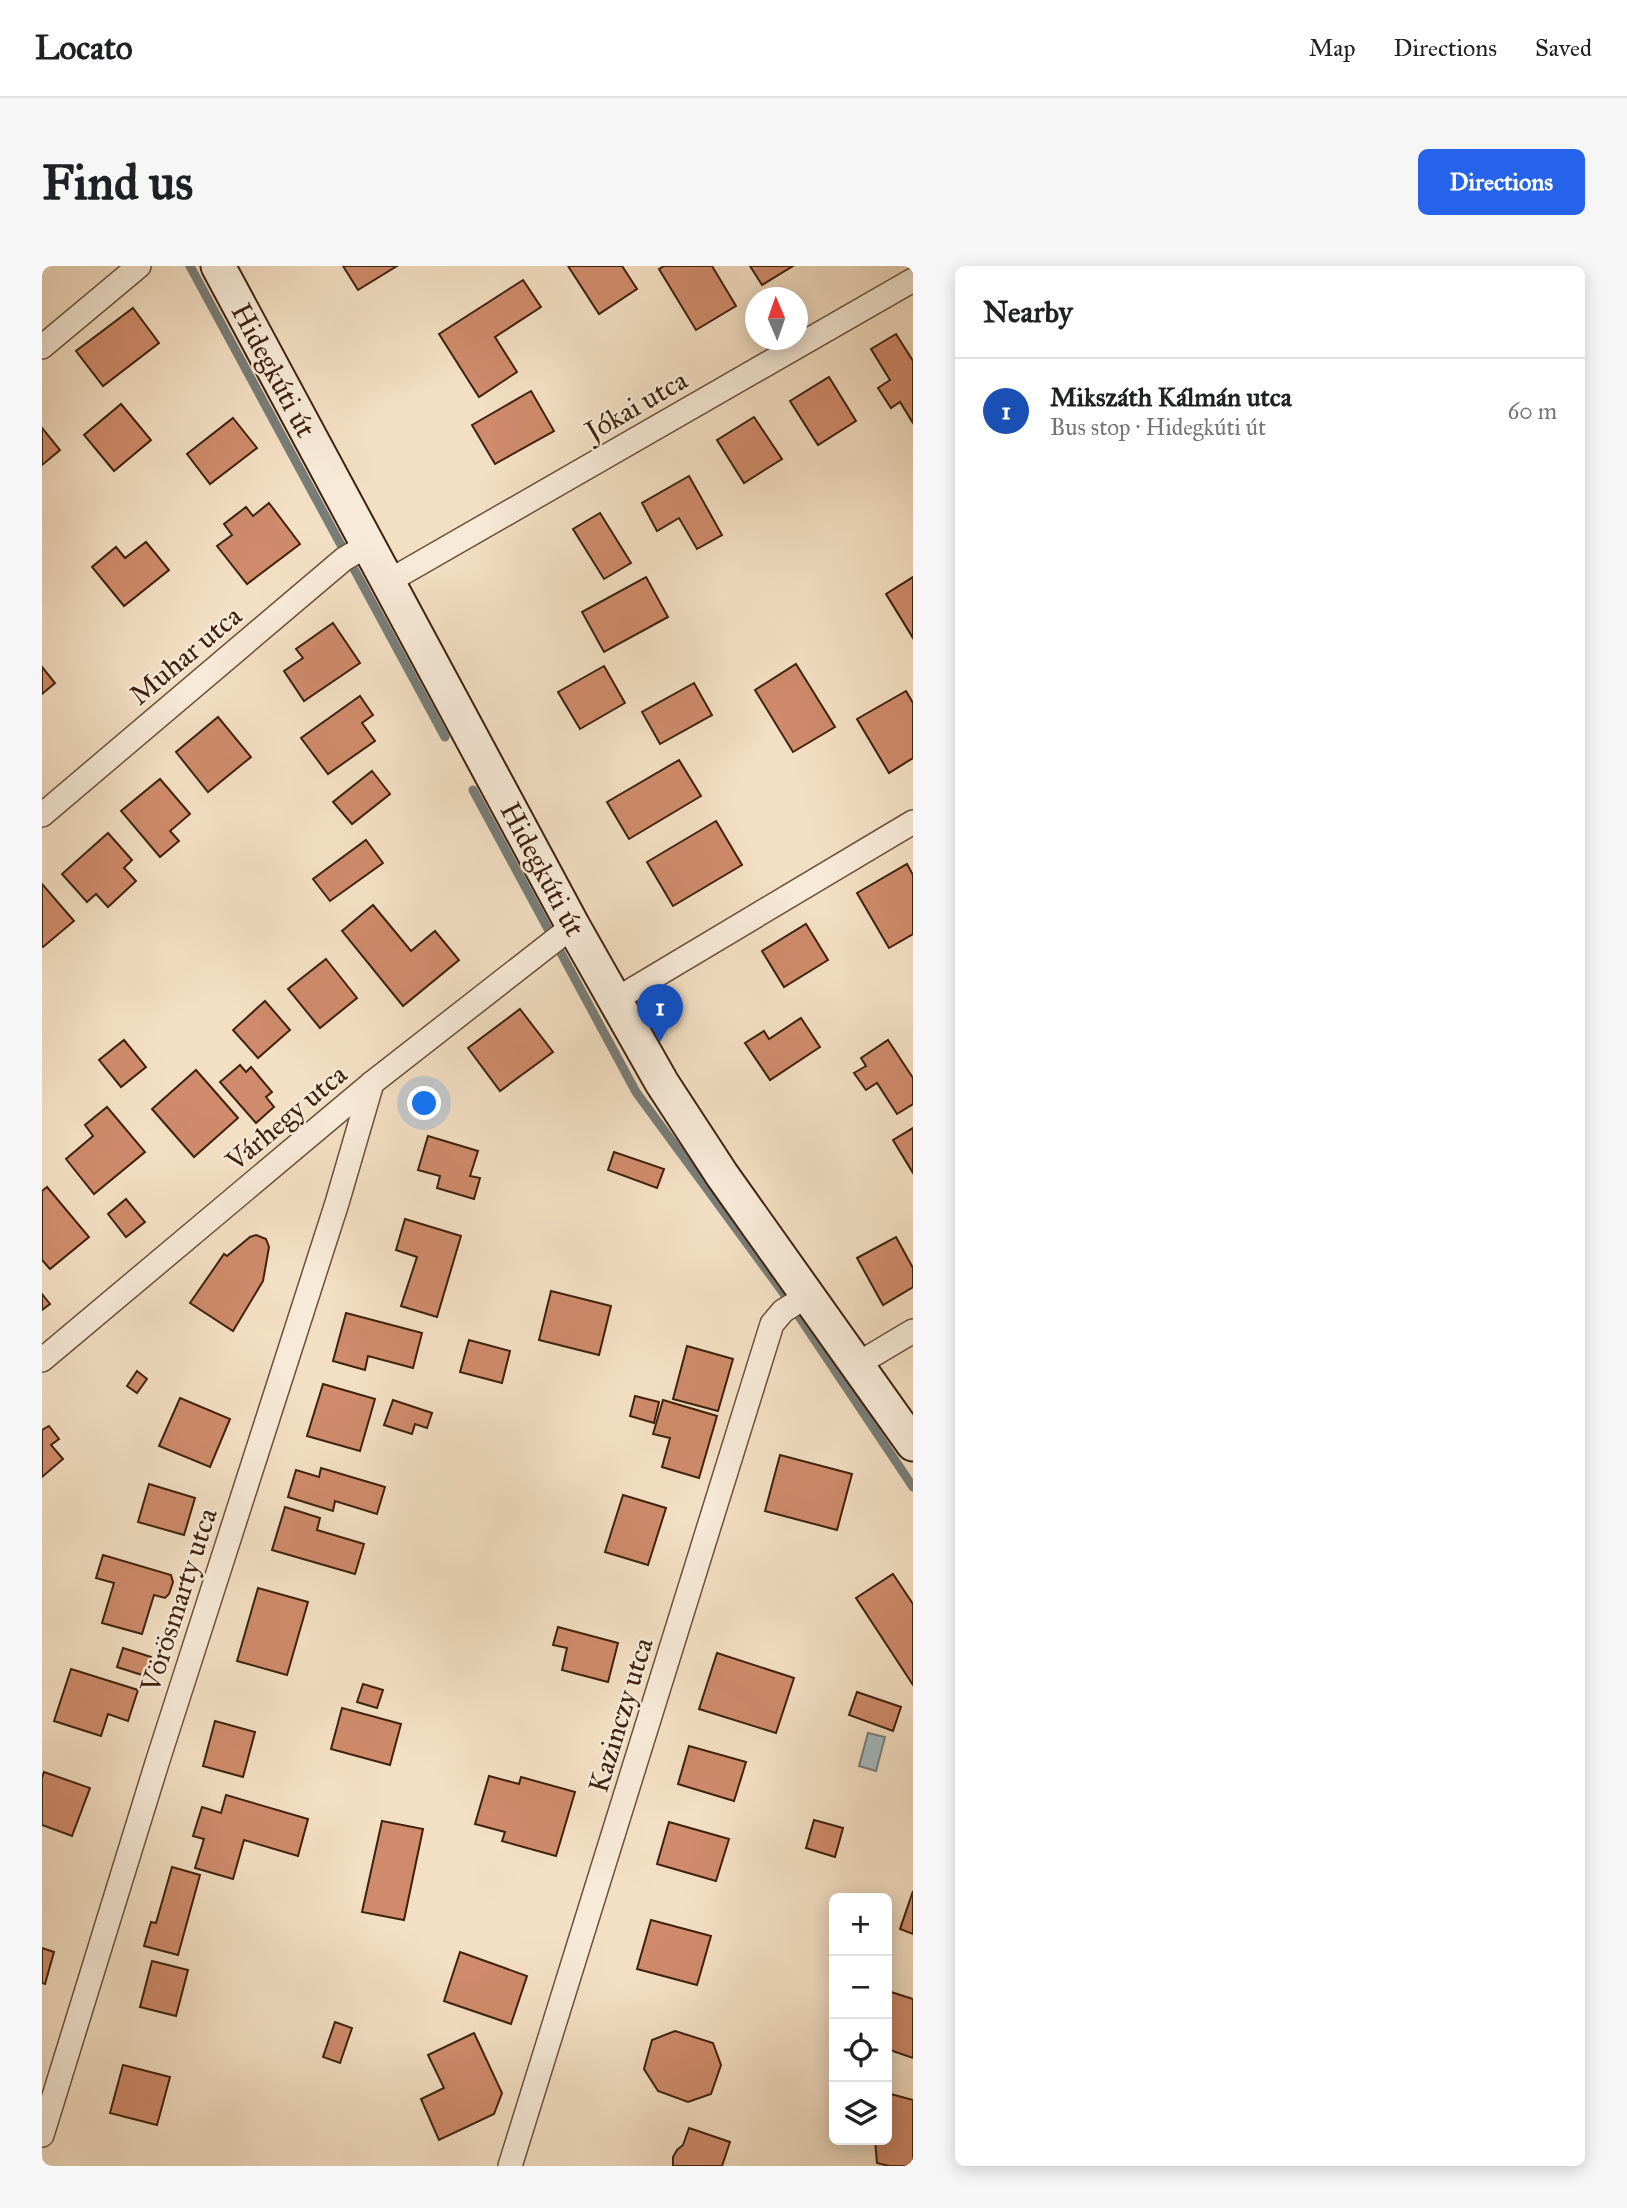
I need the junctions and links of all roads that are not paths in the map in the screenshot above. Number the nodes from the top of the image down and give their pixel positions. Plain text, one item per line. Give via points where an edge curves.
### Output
1 (139, 266) edge
2 (218, 266) edge
3 (913, 280) edge
4 (42, 348) edge
5 (356, 552) junction
6 (388, 581) junction
7 (42, 815) edge
8 (913, 822) edge
9 (561, 936) junction
10 (615, 1000) junction
11 (372, 1083) junction
12 (798, 1302) junction
13 (913, 1331) edge
14 (42, 1360) edge
15 (856, 1365) junction
16 (913, 1444) edge
17 (42, 2135) edge
18 (510, 2166) edge

1 - 4 street
2 - 5 main road, Hidegkúti út
3 - 6 street, Jókai utca
5 - 6 main road, Hidegkúti út
5 - 7 street, Muhar utca
6 - 9 main road, Hidegkúti út
8 - 10 street
9 - 10 main road, Hidegkúti út
9 - 11 street, Várhegy utca
10 - 12 main road, Hidegkúti út
11 - 14 street, Várhegy utca
11 - 17 street, Vörösmarty utca
12 - 15 main road, Hidegkúti út
12 - 18 street, Kazinczy utca via 772,1324
13 - 15 street
15 - 16 main road, Hidegkúti út

